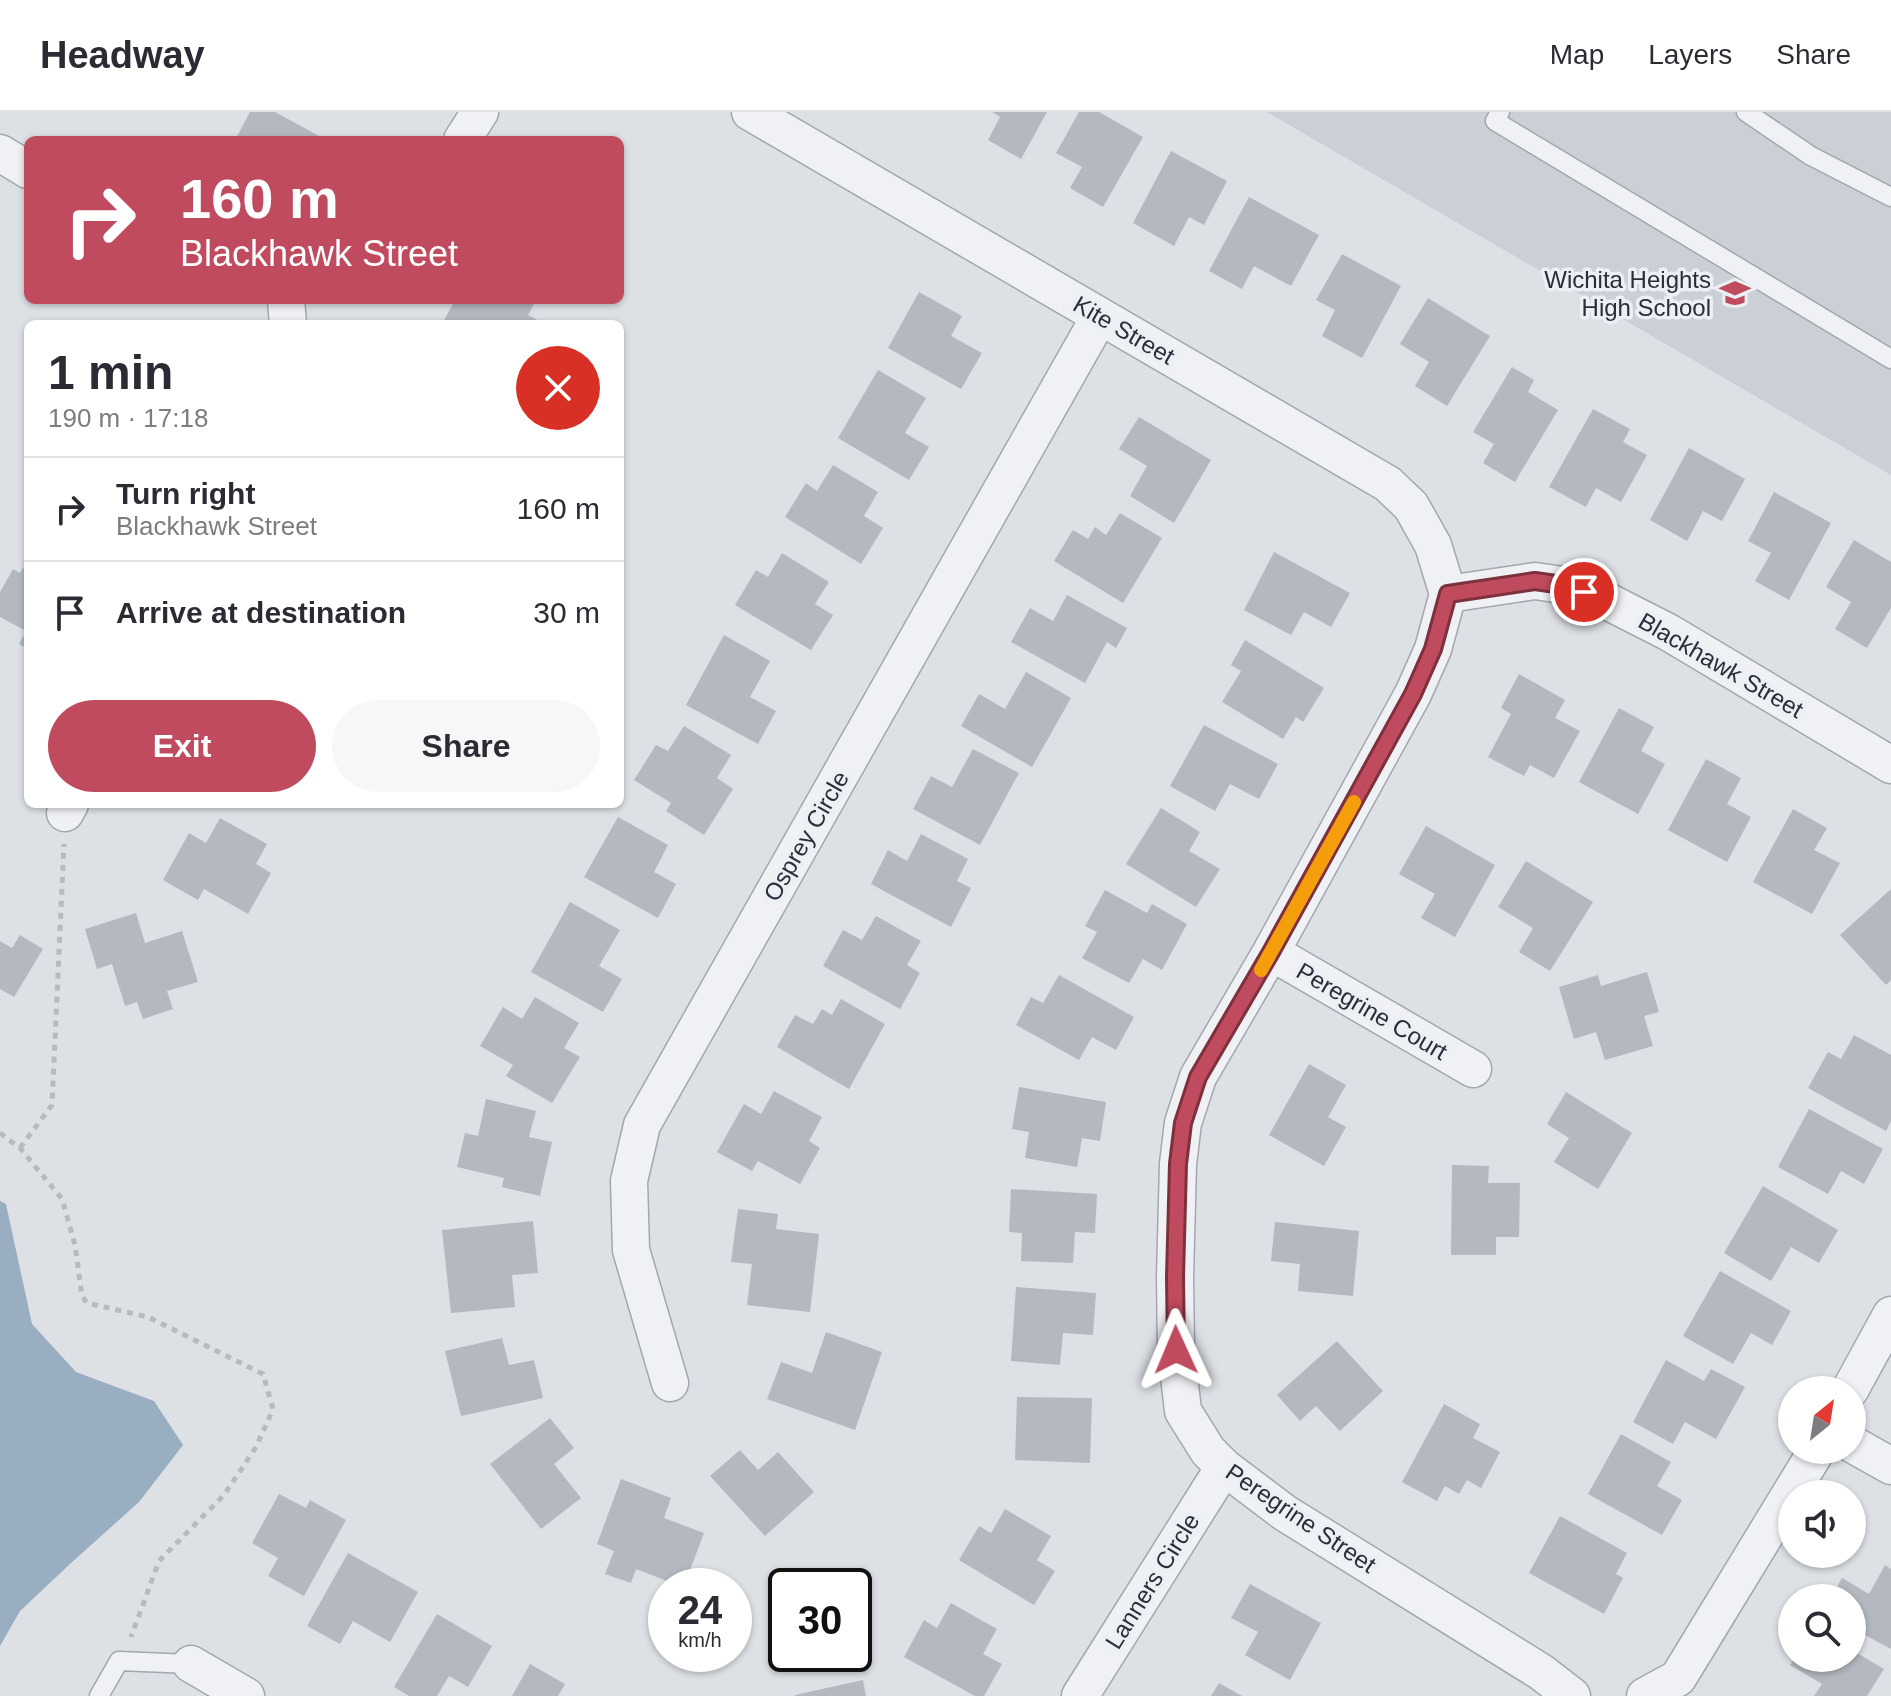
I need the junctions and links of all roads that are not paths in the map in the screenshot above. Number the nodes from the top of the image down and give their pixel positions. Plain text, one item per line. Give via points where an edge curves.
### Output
1 (480, 112) edge
2 (750, 112) edge
3 (1500, 112) edge
4 (1746, 112) edge
5 (465, 136) edge
6 (0, 153) edge
7 (24, 168) edge
8 (1891, 197) edge
9 (1100, 316) junction
10 (1891, 359) edge
11 (1448, 594) junction
12 (1891, 765) edge
13 (1271, 952) junction
14 (1473, 1069) dead end
15 (1891, 1315) edge
16 (1858, 1376) edge
17 (670, 1383) dead end
18 (1866, 1452) edge
19 (1808, 1464) edge
20 (1891, 1466) edge
21 (1224, 1467) junction
22 (191, 1664) joint
23 (99, 1696) edge
24 (246, 1696) edge
25 (1080, 1696) edge
26 (1572, 1696) edge
27 (1645, 1696) edge

1 - 5 street
2 - 9 street, Kite Street
3 - 10 lane via 1495,121
4 - 8 lane via 1811,156
6 - 7 street
9 - 11 street, Kite Street via 1388,484 1411,506 1426,532
9 - 17 street, Osprey Circle via 642,1125 629,1181 631,1250
11 - 12 street, Blackhawk Street via 1535,581 1605,600
11 - 13 street, Peregrine Street via 1433,649 1413,694
13 - 14 street, Peregrine Court
13 - 21 street, Peregrine Street via 1198,1077 1183,1123 1178,1164 1176,1350 1183,1411
15 - 16 street
18 - 20 street
19 - 27 street via 1678,1678
21 - 25 street, Lanners Circle
21 - 26 street, Peregrine Street via 1285,1513
22 - 23 lane via 119,1661
22 - 24 street

